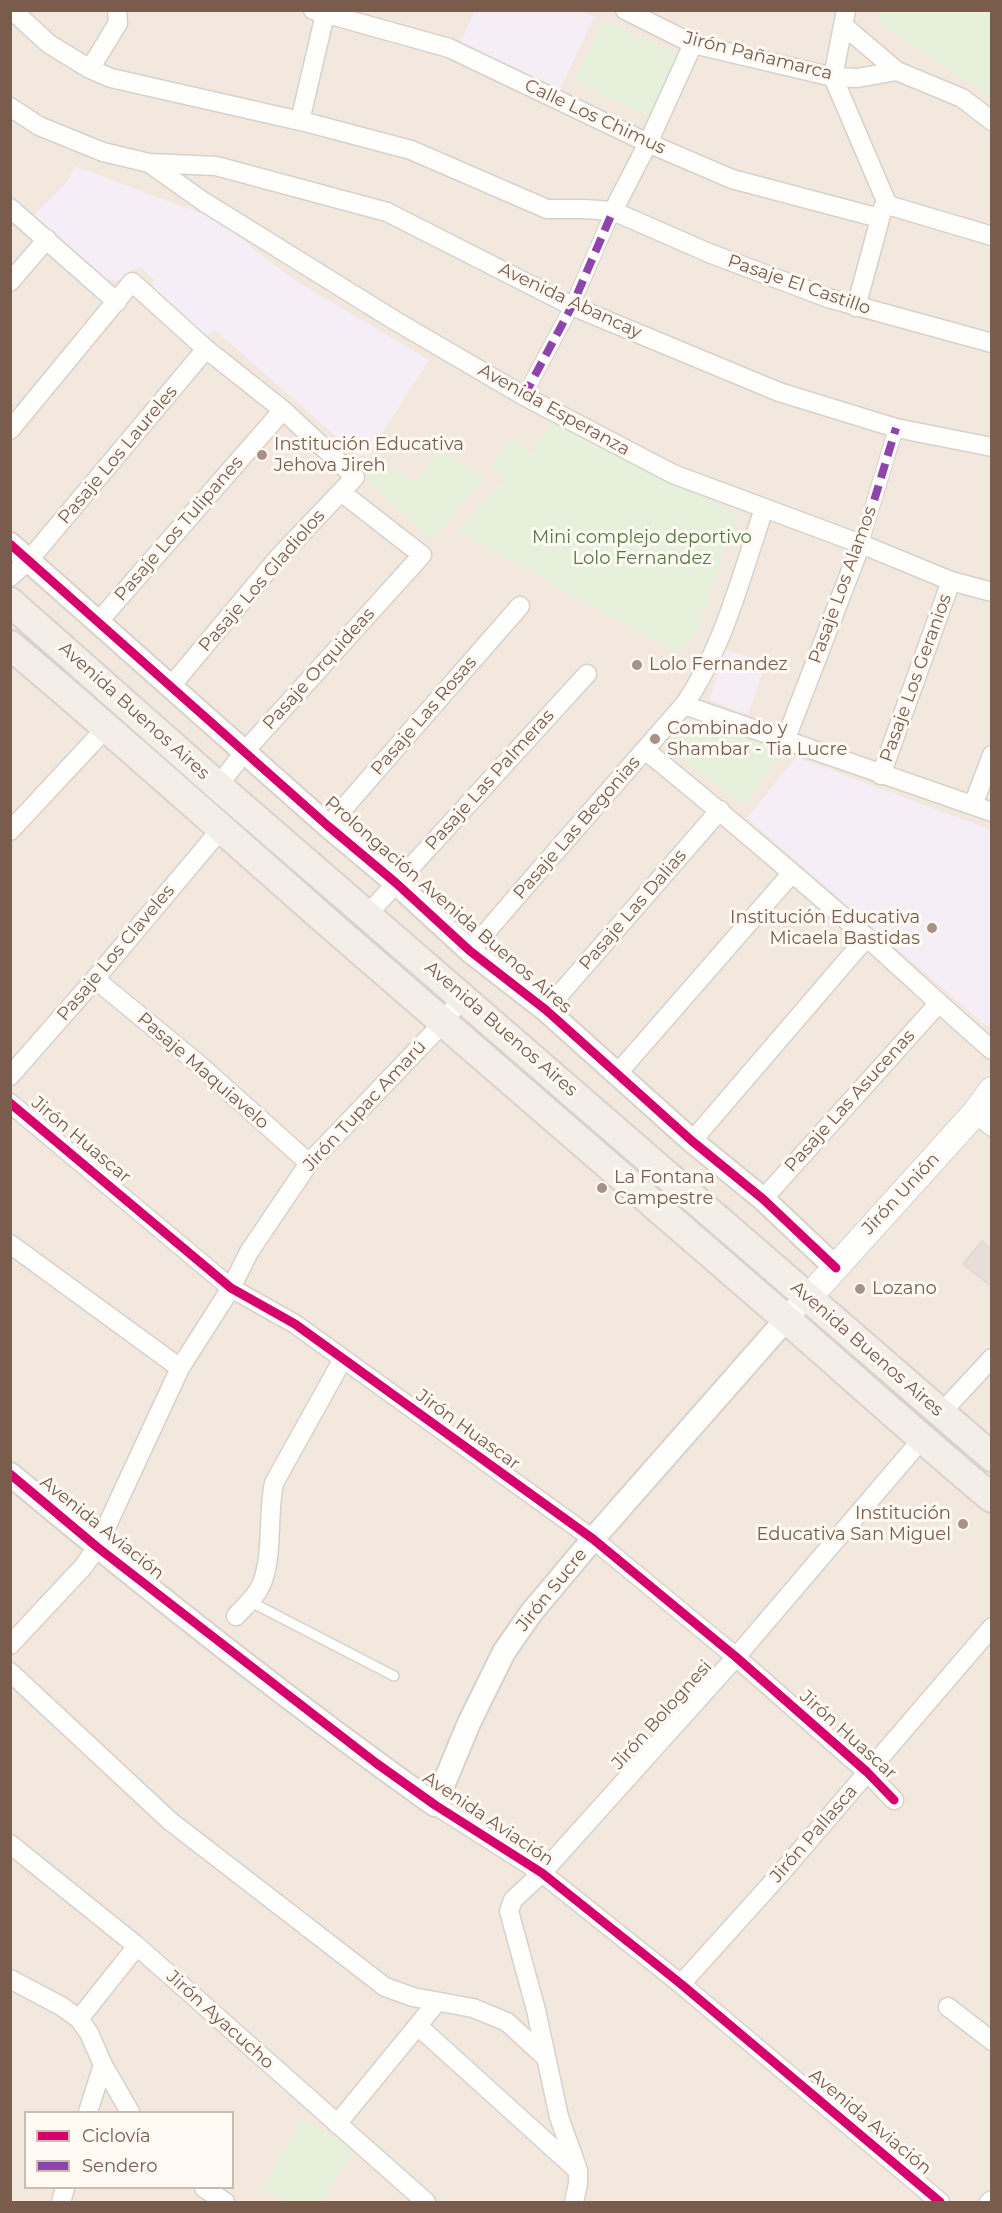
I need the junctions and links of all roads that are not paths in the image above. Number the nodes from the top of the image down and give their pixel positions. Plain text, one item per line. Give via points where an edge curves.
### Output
1 (12, 10) edge
2 (117, 10) edge
3 (625, 10) edge
4 (321, 12) edge
5 (845, 18) edge
6 (693, 44) junction
7 (90, 69) junction
8 (897, 71) junction
9 (833, 77) junction
10 (10, 107) edge
11 (992, 121) edge
12 (300, 122) junction
13 (648, 143) junction
14 (149, 163) junction
15 (886, 201) junction
16 (10, 208) edge
17 (613, 212) junction
18 (879, 218) junction
19 (992, 236) edge
20 (47, 239) junction
21 (10, 282) edge
22 (117, 302) junction
23 (572, 306) junction
24 (856, 307) junction
25 (992, 343) edge
26 (207, 349) junction
27 (524, 396) junction
28 (283, 410) junction
29 (896, 428) junction
30 (10, 430) edge
31 (992, 447) edge
32 (341, 492) junction
33 (764, 509) junction
34 (10, 543) edge
35 (861, 544) junction
36 (29, 560) junction
37 (10, 578) edge
38 (951, 580) junction
39 (992, 592) edge
40 (10, 602) edge
41 (520, 606) dead end
42 (99, 621) junction
43 (10, 645) edge
44 (587, 674) dead end
45 (171, 686) junction
46 (684, 705) junction
47 (106, 726) junction
48 (785, 741) junction
49 (645, 750) junction
50 (245, 751) junction
51 (992, 755) edge
52 (880, 775) junction
53 (219, 786) junction
54 (974, 805) junction
55 (720, 810) junction
56 (992, 812) edge
57 (328, 826) junction
58 (221, 829) junction
59 (10, 831) edge
60 (792, 873) junction
61 (396, 883) junction
62 (368, 914) junction
63 (867, 938) junction
64 (470, 951) junction
65 (95, 980) junction
66 (463, 996) junction
67 (938, 1004) junction
68 (546, 1010) junction
69 (442, 1023) junction
70 (992, 1050) edge
71 (617, 1074) junction
72 (10, 1076) edge
73 (992, 1090) edge
74 (10, 1103) edge
75 (983, 1120) edge
76 (692, 1141) junction
77 (309, 1163) junction
78 (763, 1199) junction
79 (10, 1244) edge
80 (837, 1268) junction
81 (231, 1288) junction
82 (808, 1297) junction
83 (786, 1318) junction
84 (992, 1358) edge
85 (343, 1359) junction
86 (180, 1368) junction
87 (941, 1413) junction
88 (922, 1439) junction
89 (992, 1457) edge
90 (10, 1474) edge
91 (992, 1498) edge
92 (593, 1539) junction
93 (97, 1547) junction
94 (249, 1601) junction
95 (236, 1616) dead end
96 (992, 1627) edge
97 (10, 1645) edge
98 (736, 1657) junction
99 (10, 1672) edge
100 (394, 1676) dead end
101 (867, 1772) junction
102 (894, 1800) dead end
103 (435, 1805) junction
104 (10, 1844) edge
105 (542, 1873) junction
106 (136, 1946) junction
107 (10, 1979) edge
108 (681, 1984) junction
109 (437, 2002) junction
110 (948, 2007) dead end
111 (80, 2019) junction
112 (418, 2026) junction
113 (992, 2041) edge
114 (545, 2057) junction
115 (103, 2065) junction
116 (88, 2111) edge
117 (129, 2111) edge
118 (337, 2124) junction
119 (578, 2170) junction
120 (207, 2189) edge
121 (225, 2202) edge
122 (426, 2202) edge
123 (574, 2202) edge
124 (940, 2202) edge

1 - 7 street, Pasaje El Castillo via 49,44
2 - 7 street via 118,23
3 - 6 street, Jirón Pañamarca
4 - 12 street
4 - 13 street, Calle Los Chimus via 449,48
5 - 8 street
5 - 9 street
6 - 9 street, Jirón Pañamarca
6 - 13 street
7 - 12 street, Pasaje El Castillo via 111,78
8 - 9 street, Jirón Pañamarca via 857,78
8 - 11 street via 962,98
9 - 15 street
10 - 14 street via 39,126 102,152
12 - 17 street, Pasaje El Castillo via 411,150 547,209
13 - 17 street
13 - 18 street, Calle Los Chimus via 732,179
14 - 23 street, Avenida Abancay via 216,166 387,212
14 - 27 street, Avenida Esperanza via 255,234
15 - 18 street
15 - 19 street via 891,206
16 - 20 street
17 - 23 street
17 - 24 street, Pasaje El Castillo via 709,253
18 - 24 street
20 - 21 street
20 - 22 street
22 - 26 street via 132,282
22 - 30 street
23 - 27 street
23 - 29 street, Avenida Abancay via 779,392
24 - 25 street, Pasaje El Castillo
26 - 28 street
26 - 36 street, Pasaje Los Laureles
27 - 33 street, Avenida Esperanza via 673,474
28 - 32 street, Pasaje Los Gladiolos via 355,477
28 - 42 street, Pasaje Los Tulipanes
29 - 31 street, Avenida Abancay
29 - 35 street, Pasaje Los Alamos
32 - 45 street, Pasaje Los Gladiolos via 278,558
32 - 50 street, Pasaje Orquideas via 422,555
33 - 35 street, Avenida Esperanza
33 - 46 street, Pasaje Las Begonias via 721,636 700,682
34 - 36 street, Prolongación Avenida Buenos Aires
35 - 38 street, Avenida Esperanza
35 - 48 street, Pasaje Los Alamos
36 - 37 street, Pasaje Los Laureles
36 - 42 street, Prolongación Avenida Buenos Aires
38 - 39 street, Avenida Esperanza
38 - 52 street, Pasaje Los Geranios
40 - 53 main road, Avenida Buenos Aires
41 - 57 street, Pasaje Las Rosas
42 - 45 street, Prolongación Avenida Buenos Aires
43 - 47 main road, Avenida Buenos Aires
44 - 61 street, Pasaje Las Palmeras
45 - 50 street, Prolongación Avenida Buenos Aires
46 - 48 street
46 - 49 street, Pasaje Las Begonias
47 - 58 main road, Avenida Buenos Aires
47 - 59 street
48 - 52 street
49 - 55 street
49 - 64 street, Pasaje Las Begonias
50 - 53 street, Pasaje Orquideas
50 - 57 street, Prolongación Avenida Buenos Aires
51 - 54 street
52 - 54 street
53 - 62 main road, Avenida Buenos Aires
54 - 56 street
55 - 60 street
55 - 68 street, Pasaje Las Dalias
57 - 61 street, Prolongación Avenida Buenos Aires
58 - 65 street, Pasaje Los Claveles
58 - 69 main road, Avenida Buenos Aires
60 - 63 street
60 - 71 street
61 - 62 street, Pasaje Las Palmeras
61 - 64 street, Prolongación Avenida Buenos Aires
62 - 66 main road, Avenida Buenos Aires
63 - 67 street
63 - 76 street
64 - 68 street, Prolongación Avenida Buenos Aires
65 - 72 street, Pasaje Los Claveles
65 - 77 street, Pasaje Maquiavelo via 196,1062
66 - 69 street, Jirón Tupac Amarú
66 - 82 main road, Avenida Buenos Aires
67 - 70 street
67 - 78 street, Pasaje Las Asucenas
68 - 71 street, Prolongación Avenida Buenos Aires
69 - 77 street, Jirón Tupac Amarú
69 - 83 main road, Avenida Buenos Aires
71 - 76 street, Prolongación Avenida Buenos Aires
73 - 75 main road, Jirón Unión
74 - 81 street, Jirón Huascar
75 - 80 main road, Jirón Unión via 859,1240
76 - 78 street, Prolongación Avenida Buenos Aires
77 - 81 street, Jirón Tupac Amarú via 249,1252
78 - 80 street, Prolongación Avenida Buenos Aires
79 - 86 street
80 - 82 main road, Jirón Unión
81 - 85 street, Jirón Huascar via 295,1324
81 - 86 street, Jirón Tupac Amarú
82 - 83 street, Jirón Sucre
82 - 87 main road, Avenida Buenos Aires
83 - 88 main road, Avenida Buenos Aires
83 - 92 street, Jirón Sucre
84 - 87 street
85 - 92 street, Jirón Huascar
85 - 94 street via 274,1483 267,1560 261,1586
86 - 93 street, Jirón Tupac Amarú
87 - 89 main road, Avenida Buenos Aires
88 - 91 main road, Avenida Buenos Aires
88 - 98 street, Jirón Bolognesi
90 - 93 street, Avenida Aviación
92 - 98 street, Jirón Huascar
92 - 103 street, Jirón Sucre via 504,1652
93 - 97 street, Jirón Tupac Amarú
93 - 103 street, Avenida Aviación
94 - 95 street
94 - 100 lane
96 - 101 street, Jirón Pallasca
98 - 101 street, Jirón Huascar
98 - 105 street, Jirón Bolognesi
99 - 109 street via 179,1829 385,1987
101 - 102 street, Jirón Huascar
101 - 108 street, Jirón Pallasca
103 - 105 street, Avenida Aviación
104 - 106 street, Jirón Ayacucho
105 - 108 street, Avenida Aviación
105 - 114 street, Jirón Bolognesi via 513,1900 509,1911
106 - 111 street
106 - 118 street, Jirón Ayacucho
107 - 111 street
108 - 124 street, Avenida Aviación
109 - 112 street
109 - 114 street via 473,2008 507,2022
110 - 113 street
111 - 115 street
112 - 118 street
112 - 119 street
114 - 119 street, Jirón Bolognesi via 559,2117
115 - 116 street
115 - 117 street
118 - 122 street, Jirón Ayacucho
119 - 123 street, Jirón Bolognesi
120 - 121 street

